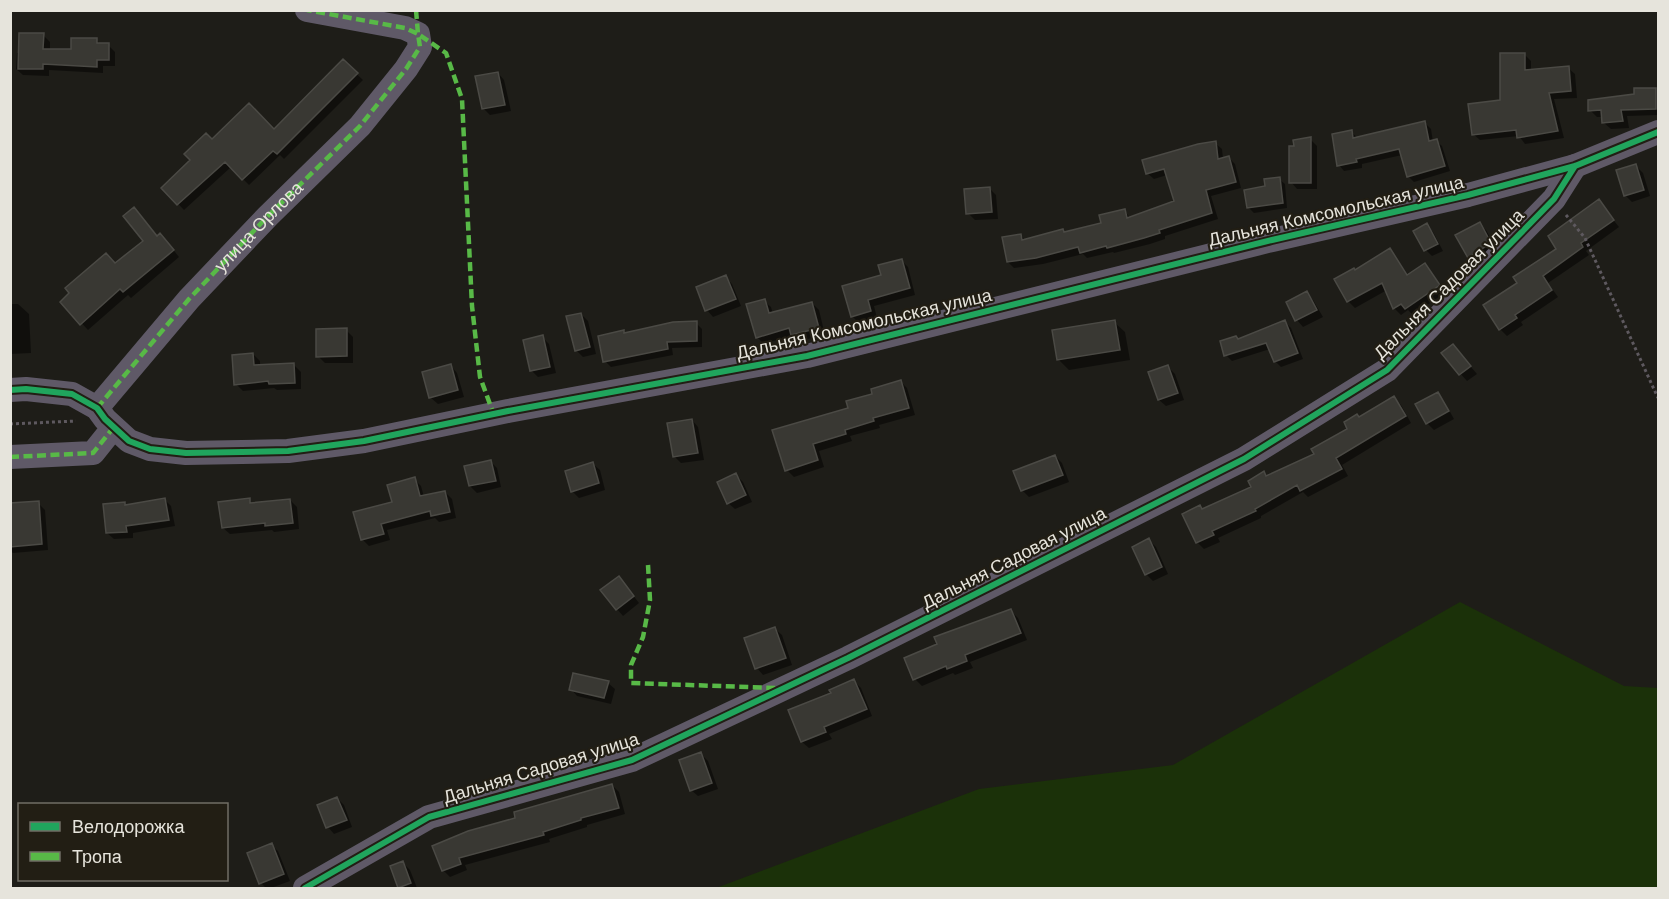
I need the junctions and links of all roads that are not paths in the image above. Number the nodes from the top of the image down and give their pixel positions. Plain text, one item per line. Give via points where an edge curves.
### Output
1 (307, 10) edge
2 (1659, 132) edge
3 (1575, 165) junction
4 (10, 390) edge
5 (105, 418) junction
6 (10, 457) edge
7 (305, 888) edge

1 - 5 street, улица Орлова via 405,28 418,34 420,47 360,126 189,299
2 - 3 street
3 - 5 street, Дальняя Комсомольская улица via 1468,195 807,356 364,441 288,451 186,453 150,449 129,441
3 - 7 street, Дальняя Садовая улица via 1554,199 1387,370 1244,459 848,658 632,760 429,817
4 - 5 street via 72,394
5 - 6 street via 93,453

